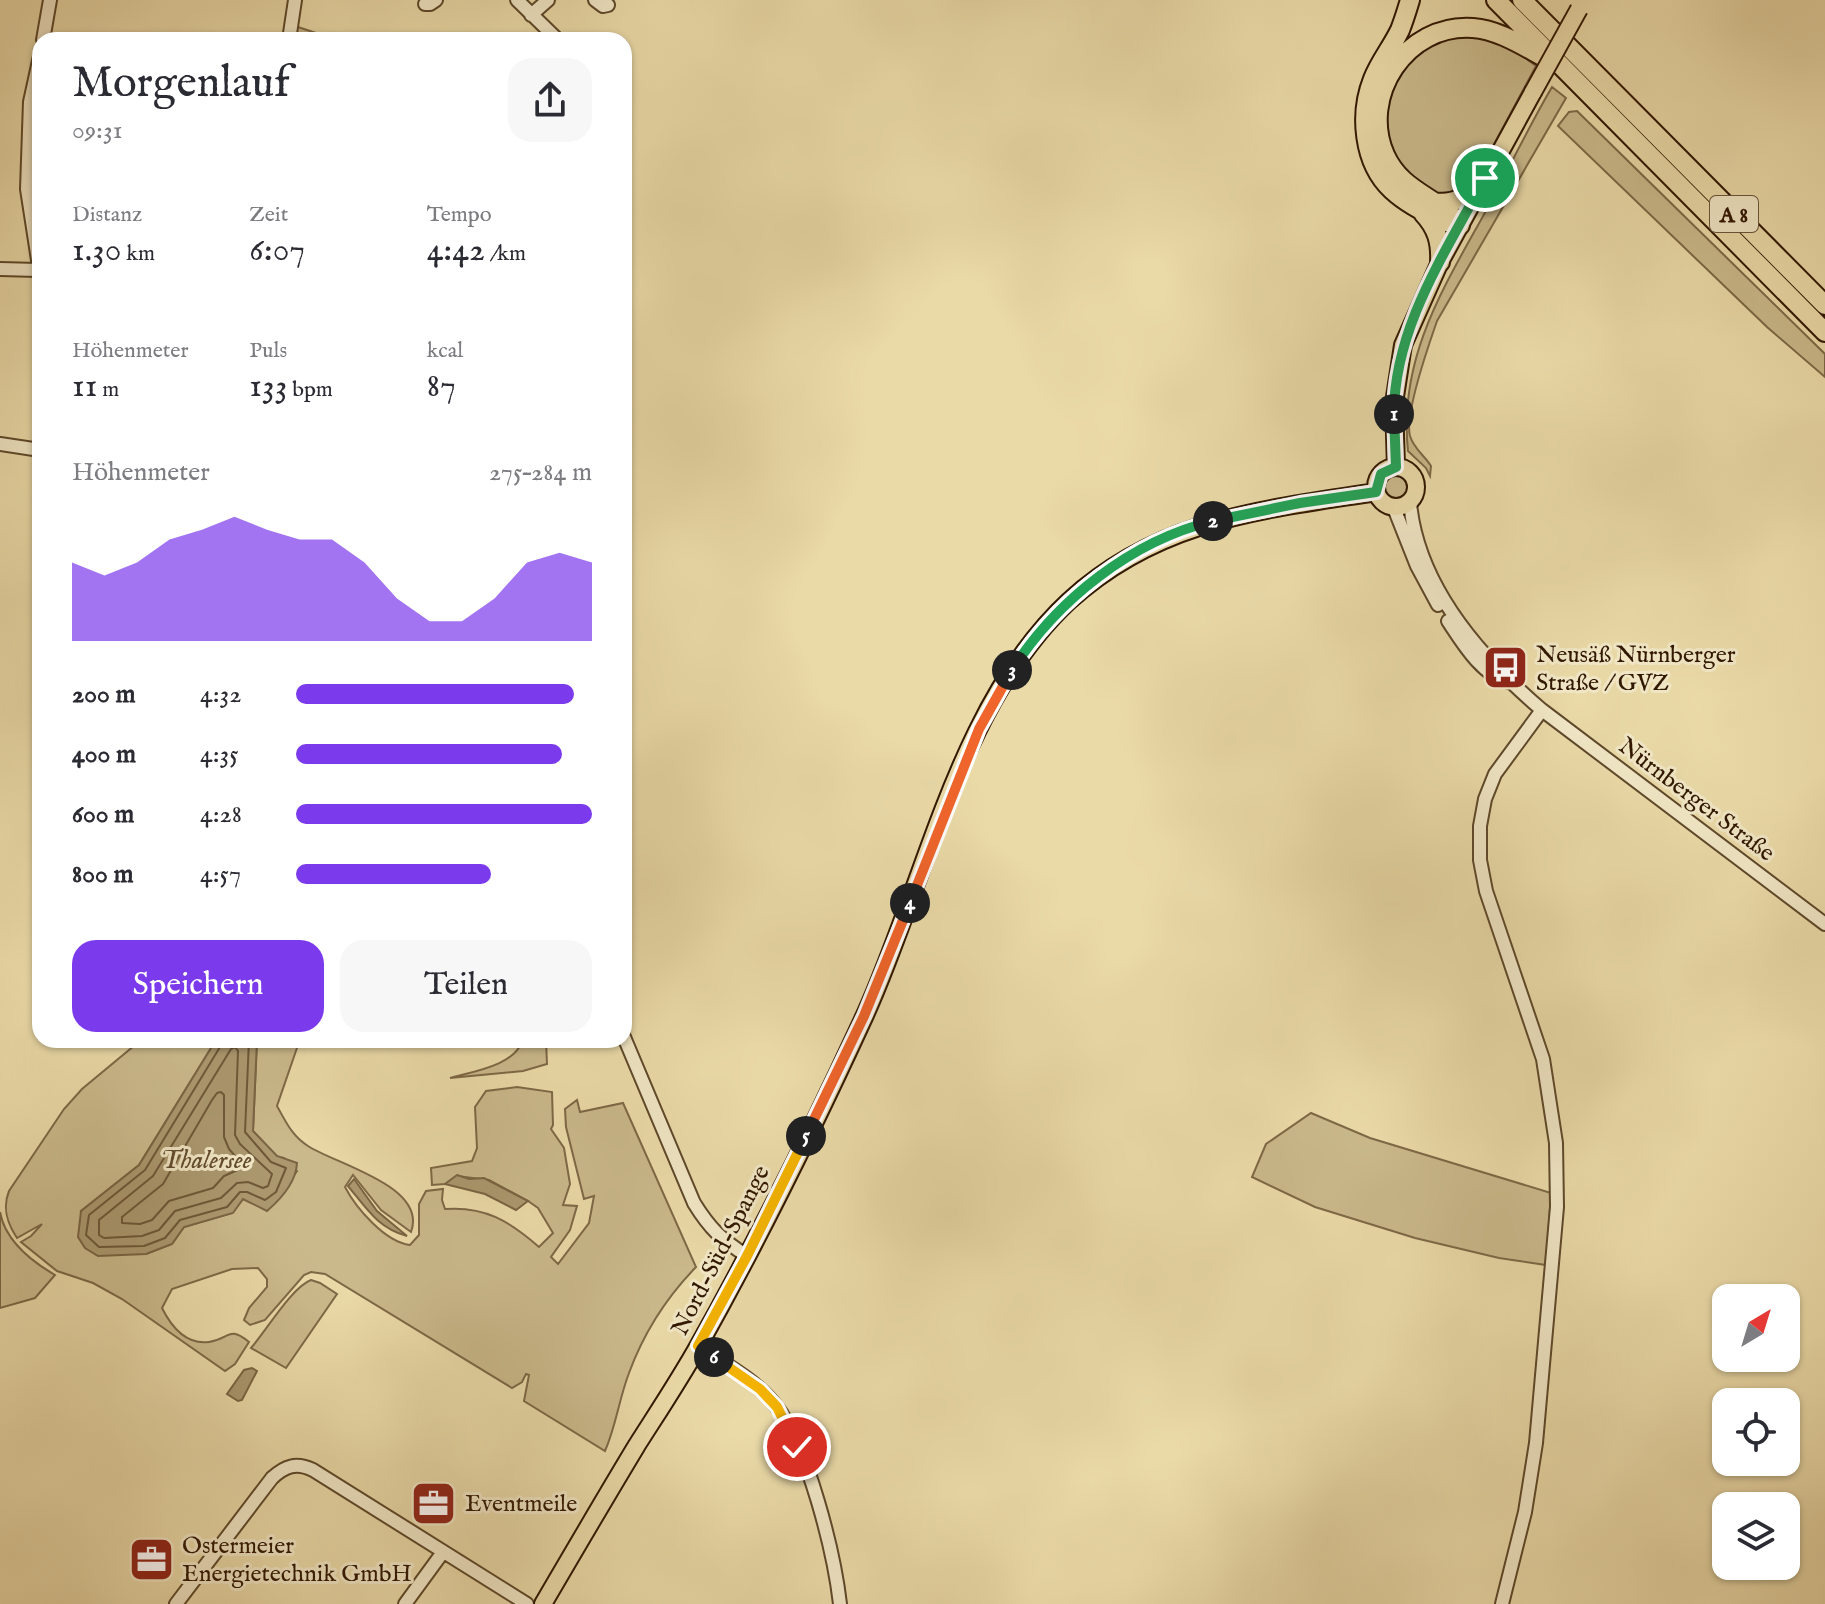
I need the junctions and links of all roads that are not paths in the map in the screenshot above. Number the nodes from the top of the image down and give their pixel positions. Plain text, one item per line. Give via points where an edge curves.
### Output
1 (50, 0) edge
2 (295, 0) edge
3 (517, 0) edge
4 (548, 0) edge
5 (1410, 0) edge
6 (1496, 0) edge
7 (1522, 0) edge
8 (1582, 5) edge
9 (531, 15) junction
10 (44, 32) edge
11 (290, 32) edge
12 (549, 32) edge
13 (1565, 67) junction
14 (32, 93) edge
15 (1485, 178) junction
16 (1426, 206) junction
17 (32, 224) edge
18 (1460, 225) junction
19 (1440, 262) junction
20 (0, 269) edge
21 (32, 271) edge
22 (1825, 305) edge
23 (1825, 332) edge
24 (0, 444) edge
25 (32, 449) edge
26 (1396, 467) junction
27 (1376, 492) junction
28 (1402, 506) junction
29 (1542, 710) junction
30 (1825, 924) edge
31 (629, 1048) edge
32 (747, 1256) junction
33 (698, 1346) junction
34 (443, 1552) junction
35 (176, 1604) edge
36 (405, 1604) edge
37 (527, 1604) edge
38 (543, 1604) edge
39 (840, 1604) edge
40 (1502, 1604) edge

1 - 10 street
2 - 11 street
3 - 9 street
4 - 9 street
5 - 16 highway via 1373,80 1366,140 1377,171 1391,190
6 - 13 highway, A 8
7 - 22 highway, A 8
8 - 15 main road, bridge
9 - 12 street
13 - 16 highway via 1503,36 1472,28 1432,36 1405,54 1381,92 1378,133 1392,169
13 - 23 highway, A 8
14 - 17 street via 27,189
15 - 16 highway via 1458,200
15 - 18 main road
16 - 18 highway via 1449,224
16 - 19 highway via 1438,236
18 - 19 main road
19 - 26 main road via 1403,345 1394,403
20 - 21 street
24 - 25 street
26 - 27 main road via 1381,474
26 - 28 main road via 1416,482 1415,495
27 - 28 main road via 1382,502
27 - 32 main road, Nord-Süd-Spange via 1199,525 1128,557 1070,601 1030,644 979,729 881,979
28 - 29 street, Nürnberger Straße via 1417,566 1436,595 1509,682
29 - 30 street, Nürnberger Straße
29 - 40 street via 1495,774 1480,826 1486,891 1543,1059 1556,1143 1556,1220 1536,1443
31 - 32 street via 694,1203 721,1239
32 - 33 main road, Nord-Süd-Spange
33 - 38 main road, Nord-Süd-Spange
33 - 39 street via 777,1407 815,1494
34 - 35 street via 313,1470 293,1465 272,1478
34 - 36 street
34 - 37 street

